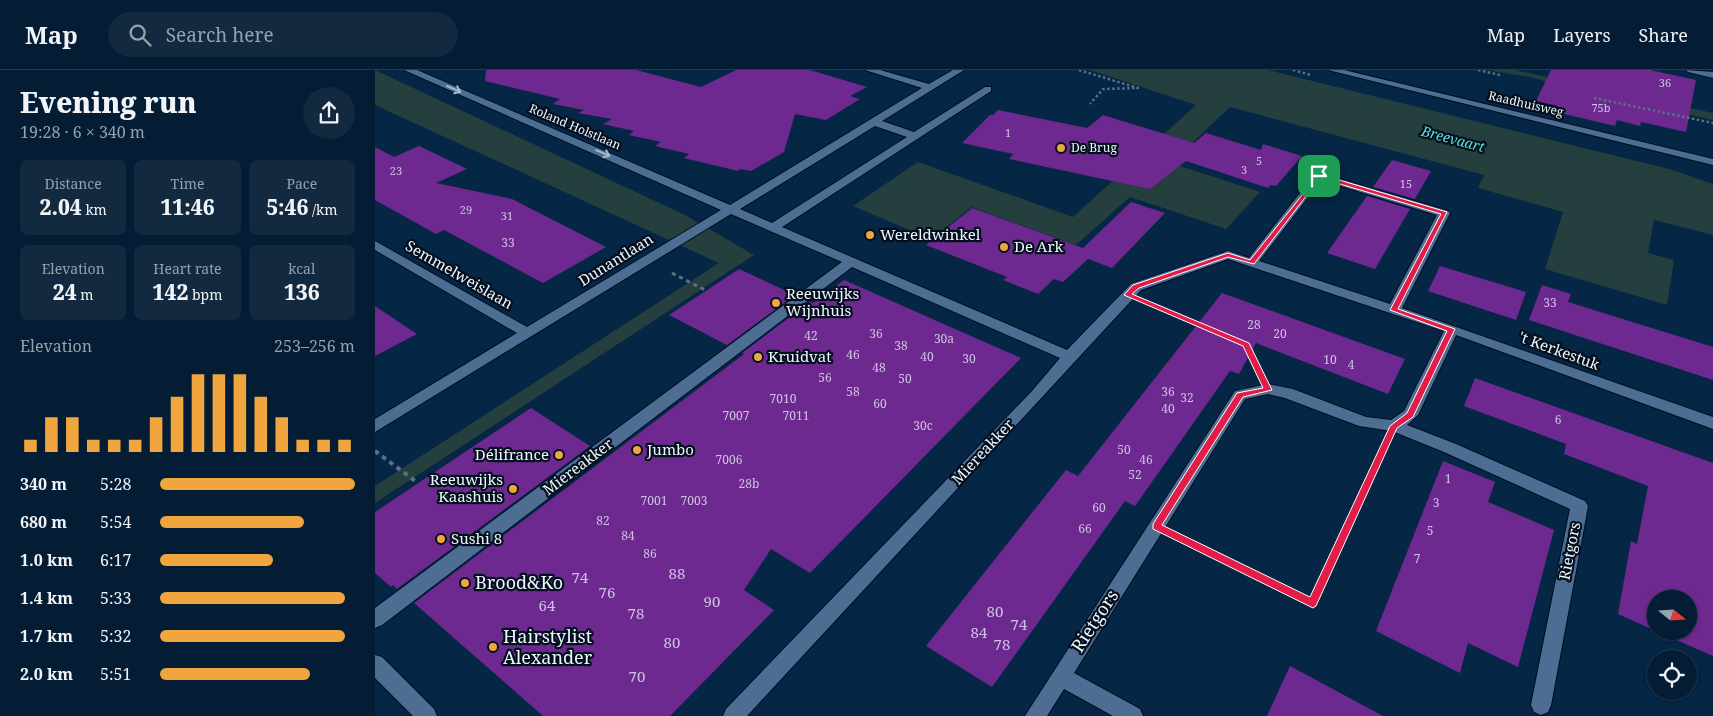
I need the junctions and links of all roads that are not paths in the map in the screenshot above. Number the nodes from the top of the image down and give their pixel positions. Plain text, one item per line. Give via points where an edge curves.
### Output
1 (409, 70) edge
2 (870, 70) edge
3 (959, 70) edge
4 (1333, 70) edge
5 (1691, 70) edge
6 (1713, 75) edge
7 (931, 88) junction
8 (988, 89) dead end
9 (874, 122) junction
10 (914, 136) junction
11 (1713, 162) edge
12 (731, 208) junction
13 (774, 227) junction
14 (375, 245) edge
15 (852, 261) junction
16 (1252, 262) junction
17 (1394, 310) junction
18 (1451, 329) junction
19 (527, 334) junction
20 (1069, 356) junction
21 (1713, 423) edge
22 (375, 426) edge
23 (1394, 426) junction
24 (375, 619) edge
25 (375, 664) edge
26 (1060, 676) junction
27 (1541, 705) dead end
28 (427, 716) edge
29 (733, 716) edge
30 (1035, 716) edge
31 (1133, 716) edge

1 -> 12 street, Roland Holstlaan
2 - 7 street
3 - 7 street, Dunantlaan
4 - 11 street, Raadhuisweg
5 - 6 street
7 - 9 street, Dunantlaan
8 - 10 street
9 - 10 street
9 - 12 street, Dunantlaan
10 - 13 street
12 - 13 street
12 - 19 street, Dunantlaan
13 - 15 street
14 - 19 street, Semmelweislaan
15 - 20 street
15 - 24 street, Miereakker
16 - 17 street, 't Kerkestuk
16 - 17 street via 1319,176 1444,214
16 - 20 street, 't Kerkestuk via 1228,255 1136,286
17 - 18 street, 't Kerkestuk
18 - 21 street, 't Kerkestuk
18 - 23 street via 1410,415
19 - 22 street, Dunantlaan
20 - 29 street, Miereakker via 1037,395
23 - 26 street, Rietgors via 1364,422 1288,393 1268,390 1240,395
23 - 27 street, Rietgors via 1579,506
25 - 28 street
26 - 30 street, Rietgors
26 - 31 street

